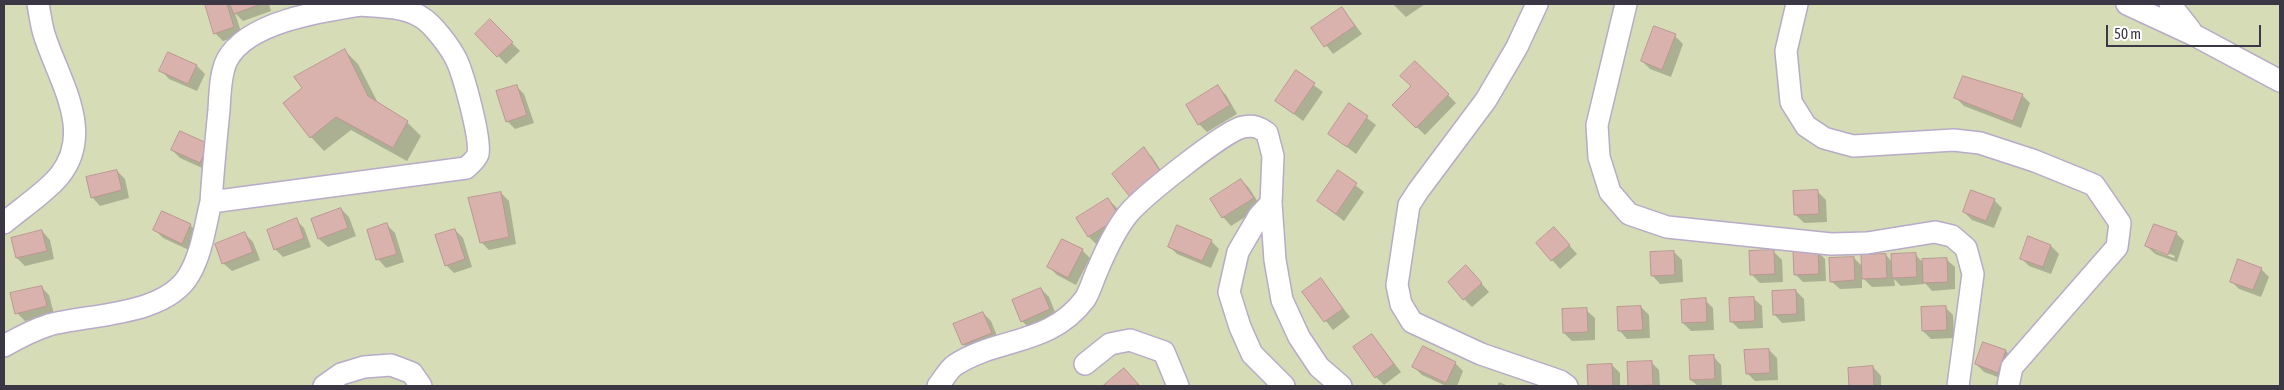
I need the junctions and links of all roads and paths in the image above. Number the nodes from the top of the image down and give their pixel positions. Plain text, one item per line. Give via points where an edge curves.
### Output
1 (38, 4) edge
2 (1537, 4) edge
3 (1626, 4) edge
4 (1797, 4) edge
5 (2127, 4) edge
6 (2170, 4) edge
7 (2194, 35) junction
8 (2280, 81) edge
9 (211, 202) junction
10 (1271, 203) junction
11 (4, 223) edge
12 (4, 346) edge
13 (1085, 364) dead end
14 (324, 386) edge
15 (422, 386) edge
16 (938, 386) edge
17 (1178, 386) edge
18 (1284, 386) edge
19 (1341, 386) edge
20 (1567, 386) edge
21 (1958, 386) edge
22 (2008, 386) edge

1 - 11 street via 44,33 72,108 73,152 59,176
2 - 20 street via 1486,100 1409,205 1397,285 1401,304 1412,322 1481,354
3 - 21 street via 1597,125 1599,157 1610,192 1629,214 1667,227 1831,244 1867,243 1935,232 1952,236 1966,248 1973,274
4 - 22 street via 1786,51 1791,102 1806,126 1824,138 1853,146 1954,140 1980,143 2094,185 2120,223 2117,247 2012,367
5 - 7 street
6 - 7 street
7 - 8 street
9 - 9 street via 220,90 226,61 252,34 265,27 361,5 402,9 421,17 446,43 457,61 478,136 478,155 466,168
9 - 12 street via 198,257 188,277 168,296 136,310 48,326
10 - 16 street via 1273,156 1268,133 1257,126 1241,127 1167,179 1128,214 1106,250 1086,298 1070,315 1049,331 953,366
10 - 18 street via 1258,216 1238,252 1229,292 1252,354
10 - 19 street via 1282,300 1299,337 1319,367
13 - 17 street via 1110,344 1130,340 1164,352
14 - 15 street via 341,374 392,365 412,373

